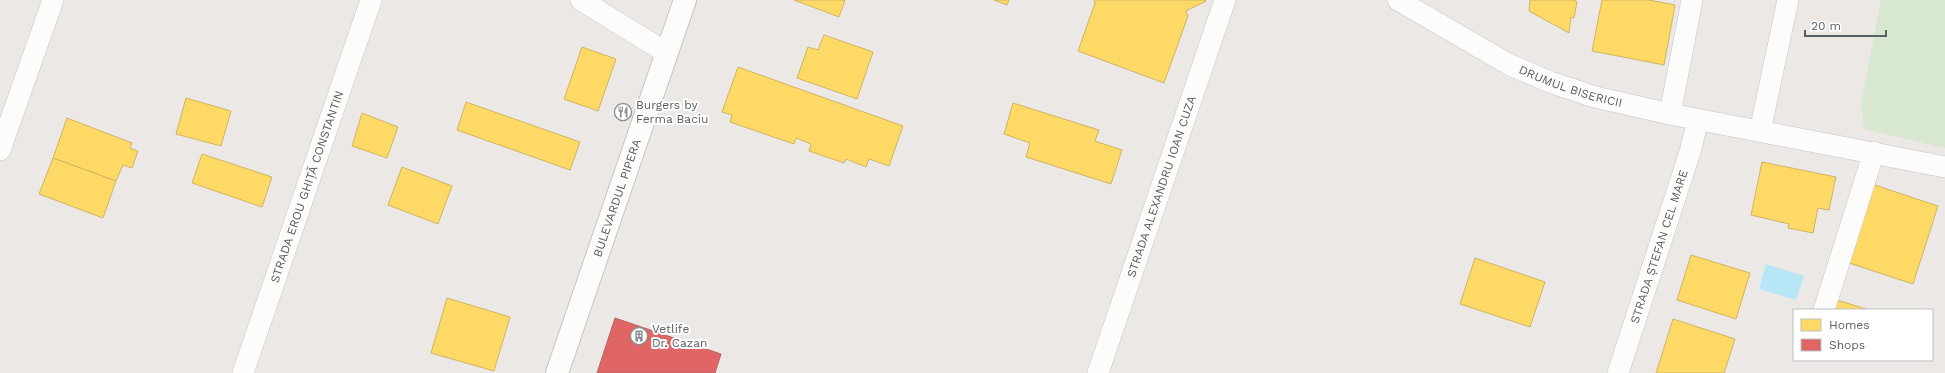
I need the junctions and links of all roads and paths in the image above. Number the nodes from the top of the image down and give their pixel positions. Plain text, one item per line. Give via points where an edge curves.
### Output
1 (53, 0) edge
2 (371, 0) edge
3 (581, 0) edge
4 (685, 0) edge
5 (1225, 0) edge
6 (1398, 0) edge
7 (1692, 0) edge
8 (1788, 0) edge
9 (667, 53) junction
10 (1670, 114) junction
11 (1698, 120) junction
12 (1760, 131) junction
13 (0, 150) edge
14 (1874, 152) junction
15 (1945, 167) edge
16 (1824, 309) edge
17 (243, 373) edge
18 (557, 373) edge
19 (1098, 373) edge
20 (1618, 373) edge

1 - 13 street
2 - 17 street, STRADA EROU GHIȚĂ CONSTANTIN
3 - 9 street
4 - 9 main road, BULEVARDUL PIPERA
5 - 19 street, STRADA ALEXANDRU IOAN CUZA
6 - 10 street, DRUMUL BISERICII via 1508,64 1550,82 1595,97
7 - 10 street
8 - 12 street
9 - 18 main road, BULEVARDUL PIPERA
10 - 11 street, DRUMUL BISERICII
11 - 12 street, DRUMUL BISERICII
11 - 20 street, STRADA ȘTEFAN CEL MARE via 1690,152
12 - 14 street, DRUMUL BISERICII
14 - 15 street, DRUMUL BISERICII
14 - 16 street

